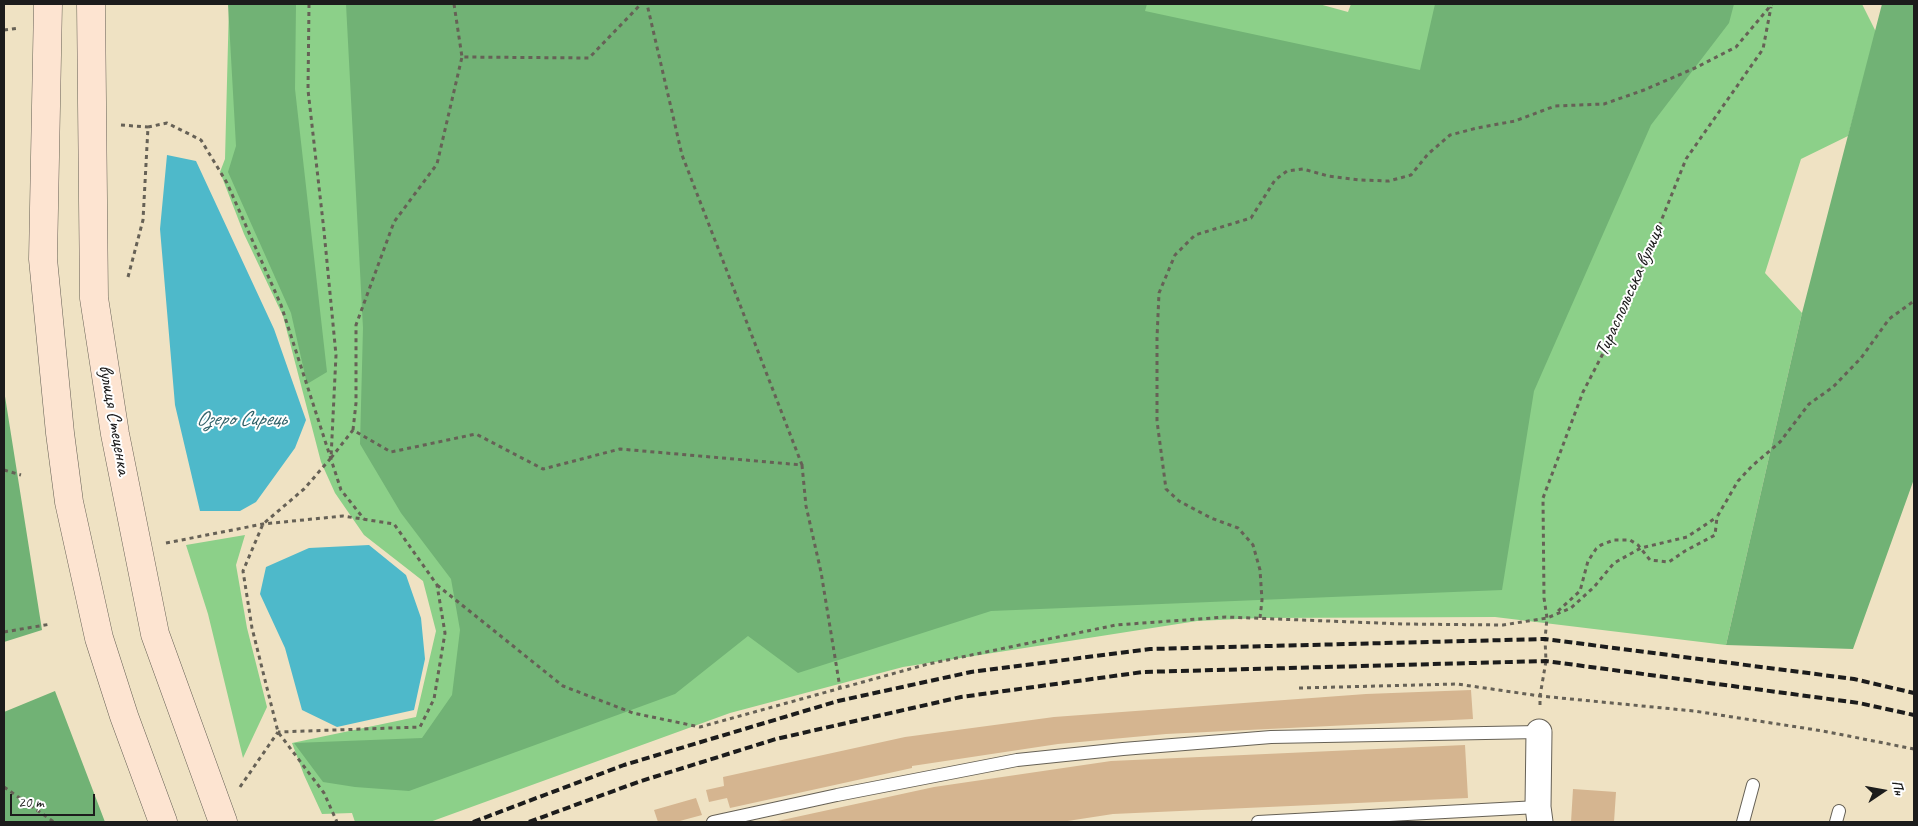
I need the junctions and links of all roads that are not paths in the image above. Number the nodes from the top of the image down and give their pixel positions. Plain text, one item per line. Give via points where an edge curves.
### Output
1 (48, 4) edge
2 (91, 4) edge
3 (1539, 732) joint
4 (1753, 785) dead end
5 (1539, 815) edge
6 (163, 822) edge
7 (224, 822) edge
8 (713, 822) edge
9 (1258, 822) edge
10 (1743, 822) edge

1 - 6 main road via 43,259 69,502 99,638
2 - 7 main road, вулиця Стеценка via 94,298 114,434 156,634
3 - 5 street
3 - 8 lane via 1271,737 1017,760
4 - 10 lane
5 - 9 lane

